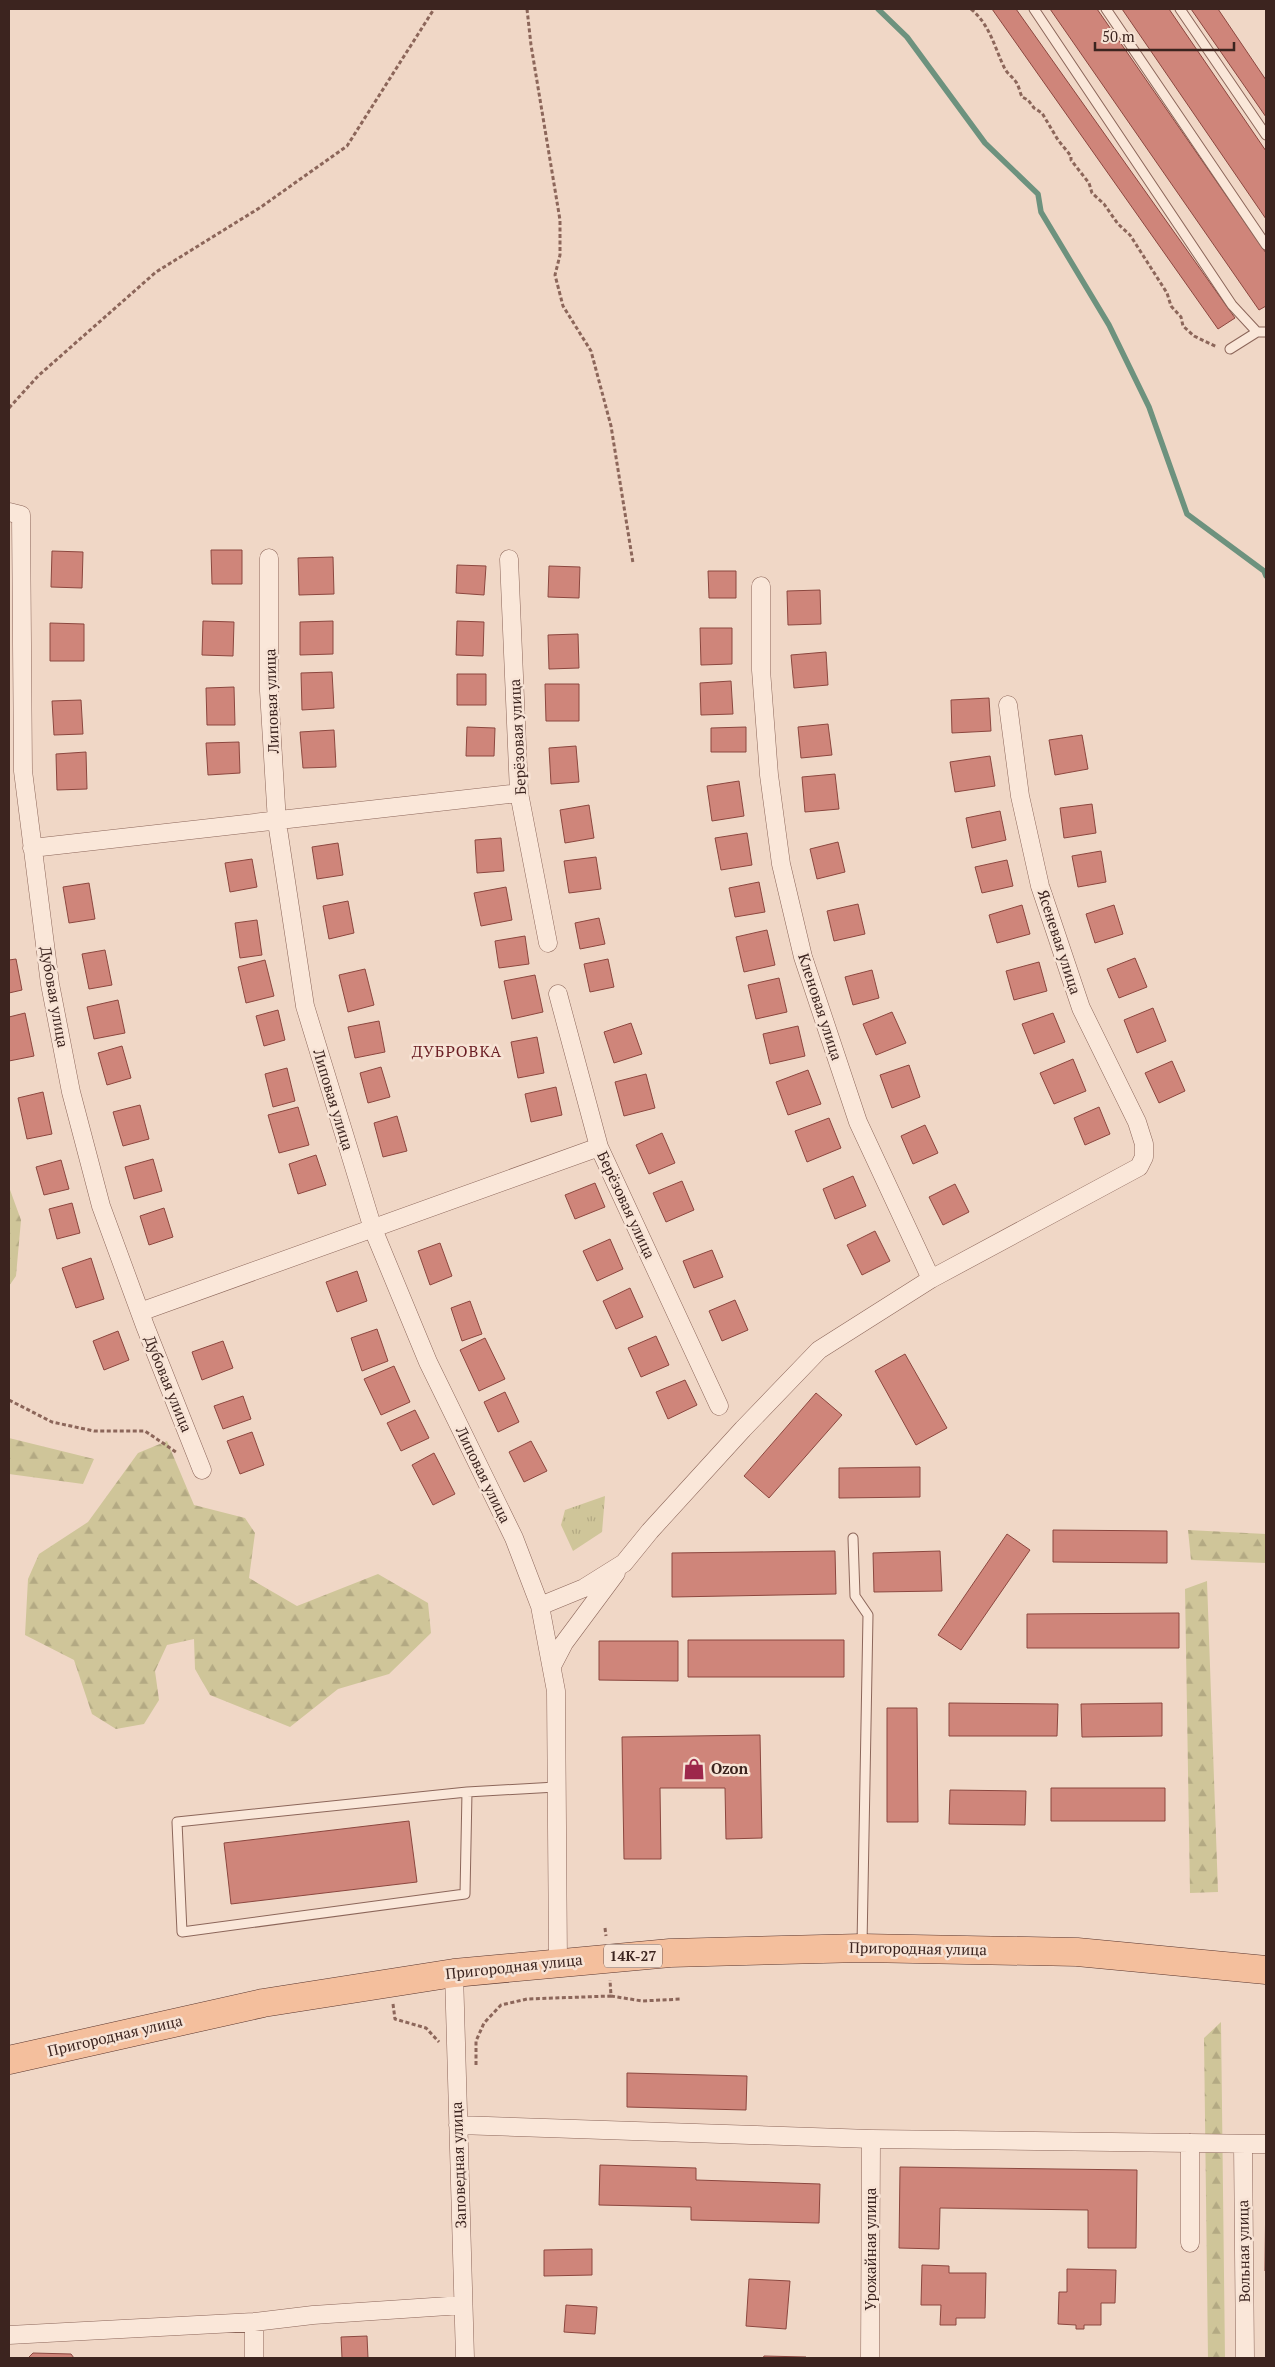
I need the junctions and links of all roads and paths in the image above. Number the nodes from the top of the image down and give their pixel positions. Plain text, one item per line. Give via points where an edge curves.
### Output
1 (434, 9) edge
2 (527, 9) edge
3 (971, 9) edge
4 (1034, 9) edge
5 (1106, 9) edge
6 (1180, 9) edge
7 (1266, 135) edge
8 (1266, 244) edge
9 (1261, 332) edge
10 (1230, 349) joint
11 (9, 408) edge
12 (9, 512) edge
13 (269, 558) dead end
14 (509, 559) dead end
15 (633, 562) dead end
16 (761, 586) dead end
17 (1008, 705) dead end
18 (519, 793) junction
19 (277, 822) junction
20 (32, 848) junction
21 (548, 943) dead end
22 (558, 994) dead end
23 (599, 1147) junction
24 (373, 1229) junction
25 (931, 1278) junction
26 (140, 1312) junction
27 (9, 1400) edge
28 (720, 1406) dead end
29 (202, 1470) joint
30 (853, 1538) dead end
31 (624, 1563) junction
32 (540, 1606) junction
33 (552, 1666) junction
34 (556, 1787) junction
35 (467, 1792) junction
36 (605, 1928) dead end
37 (862, 1948) junction
38 (608, 1958) junction
39 (558, 1962) junction
40 (1266, 1970) edge
41 (454, 1973) junction
42 (389, 1983) junction
43 (611, 1996) junction
44 (682, 1999) dead end
45 (476, 2053) junction
46 (456, 2054) junction
47 (9, 2060) edge
48 (476, 2072) dead end
49 (458, 2125) junction
50 (871, 2139) junction
51 (1190, 2143) junction
52 (1243, 2144) junction
53 (1266, 2144) edge
54 (1190, 2243) dead end
55 (463, 2306) junction
56 (254, 2322) junction
57 (9, 2334) edge
58 (254, 2358) edge
59 (465, 2358) edge
60 (870, 2358) edge
61 (1245, 2358) edge

1 - 11 path via 347,146 261,206 156,272 38,376
2 - 15 path via 560,220 560,255 556,275 563,306 591,351 611,426
3 - 10 path via 991,33 1002,64 1008,76 1016,82 1022,97 1042,113 1089,183 1092,193 1130,234 1167,292 1183,326 1211,346
4 - 9 lane via 1232,305
5 - 8 lane
6 - 7 lane
9 - 10 lane
12 - 20 street, Дубовая улица via 20,514 23,771
13 - 19 street, Липовая улица via 270,691
14 - 18 street, Берёзовая улица
16 - 25 street, Кленовая улица via 761,670 769,776 782,864 803,957 858,1122
17 - 25 street, Ясеневая улица via 1020,796 1040,886 1081,1008 1136,1122 1144,1144 1144,1157 1139,1167
18 - 19 street
18 - 21 street, Берёзовая улица
19 - 20 street
19 - 24 street, Липовая улица via 305,1006
20 - 26 street, Дубовая улица via 50,984 71,1092 101,1206
22 - 23 street, Берёзовая улица
23 - 24 street
23 - 28 street, Берёзовая улица
24 - 26 street
24 - 32 street, Липовая улица via 428,1362 514,1538
25 - 31 street via 819,1350 656,1524
26 - 29 street, Дубовая улица
27 - 29 path via 52,1422 94,1431 145,1431
30 - 37 lane via 855,1596 868,1615
31 - 32 street via 584,1588
31 - 33 street via 564,1642
32 - 33 street, Липовая улица
33 - 34 street, Липовая улица via 556,1691
34 - 35 lane
34 - 39 street, Липовая улица
35 - 35 lane via 465,1894 182,1932 177,1822
36 - 38 path
37 - 38 main road, Пригородная улица / 14К-27 via 670,1953
37 - 40 main road, Пригородная улица / 14К-27 via 1077,1952
38 - 39 main road, Пригородная улица / 14К-27
38 - 43 path
39 - 41 main road, Пригородная улица / 14К-27
41 - 42 main road, Пригородная улица / 14К-27
41 - 46 street, Заповедная улица
42 - 46 path via 395,2019 426,2028 448,2053
42 - 47 main road, Пригородная улица / 14К-27 via 263,2003
43 - 44 path via 642,2001
43 - 45 path via 527,1999 501,2005 484,2023 476,2041
45 - 46 path
45 - 48 path
46 - 49 street, Заповедная улица
49 - 50 street
49 - 55 street, Заповедная улица
50 - 51 street
50 - 60 street, Урожайная улица
51 - 52 street
51 - 54 street
52 - 53 street
52 - 61 street, Вольная улица
55 - 56 street
55 - 59 street, Заповедная улица
56 - 57 street
56 - 58 street

